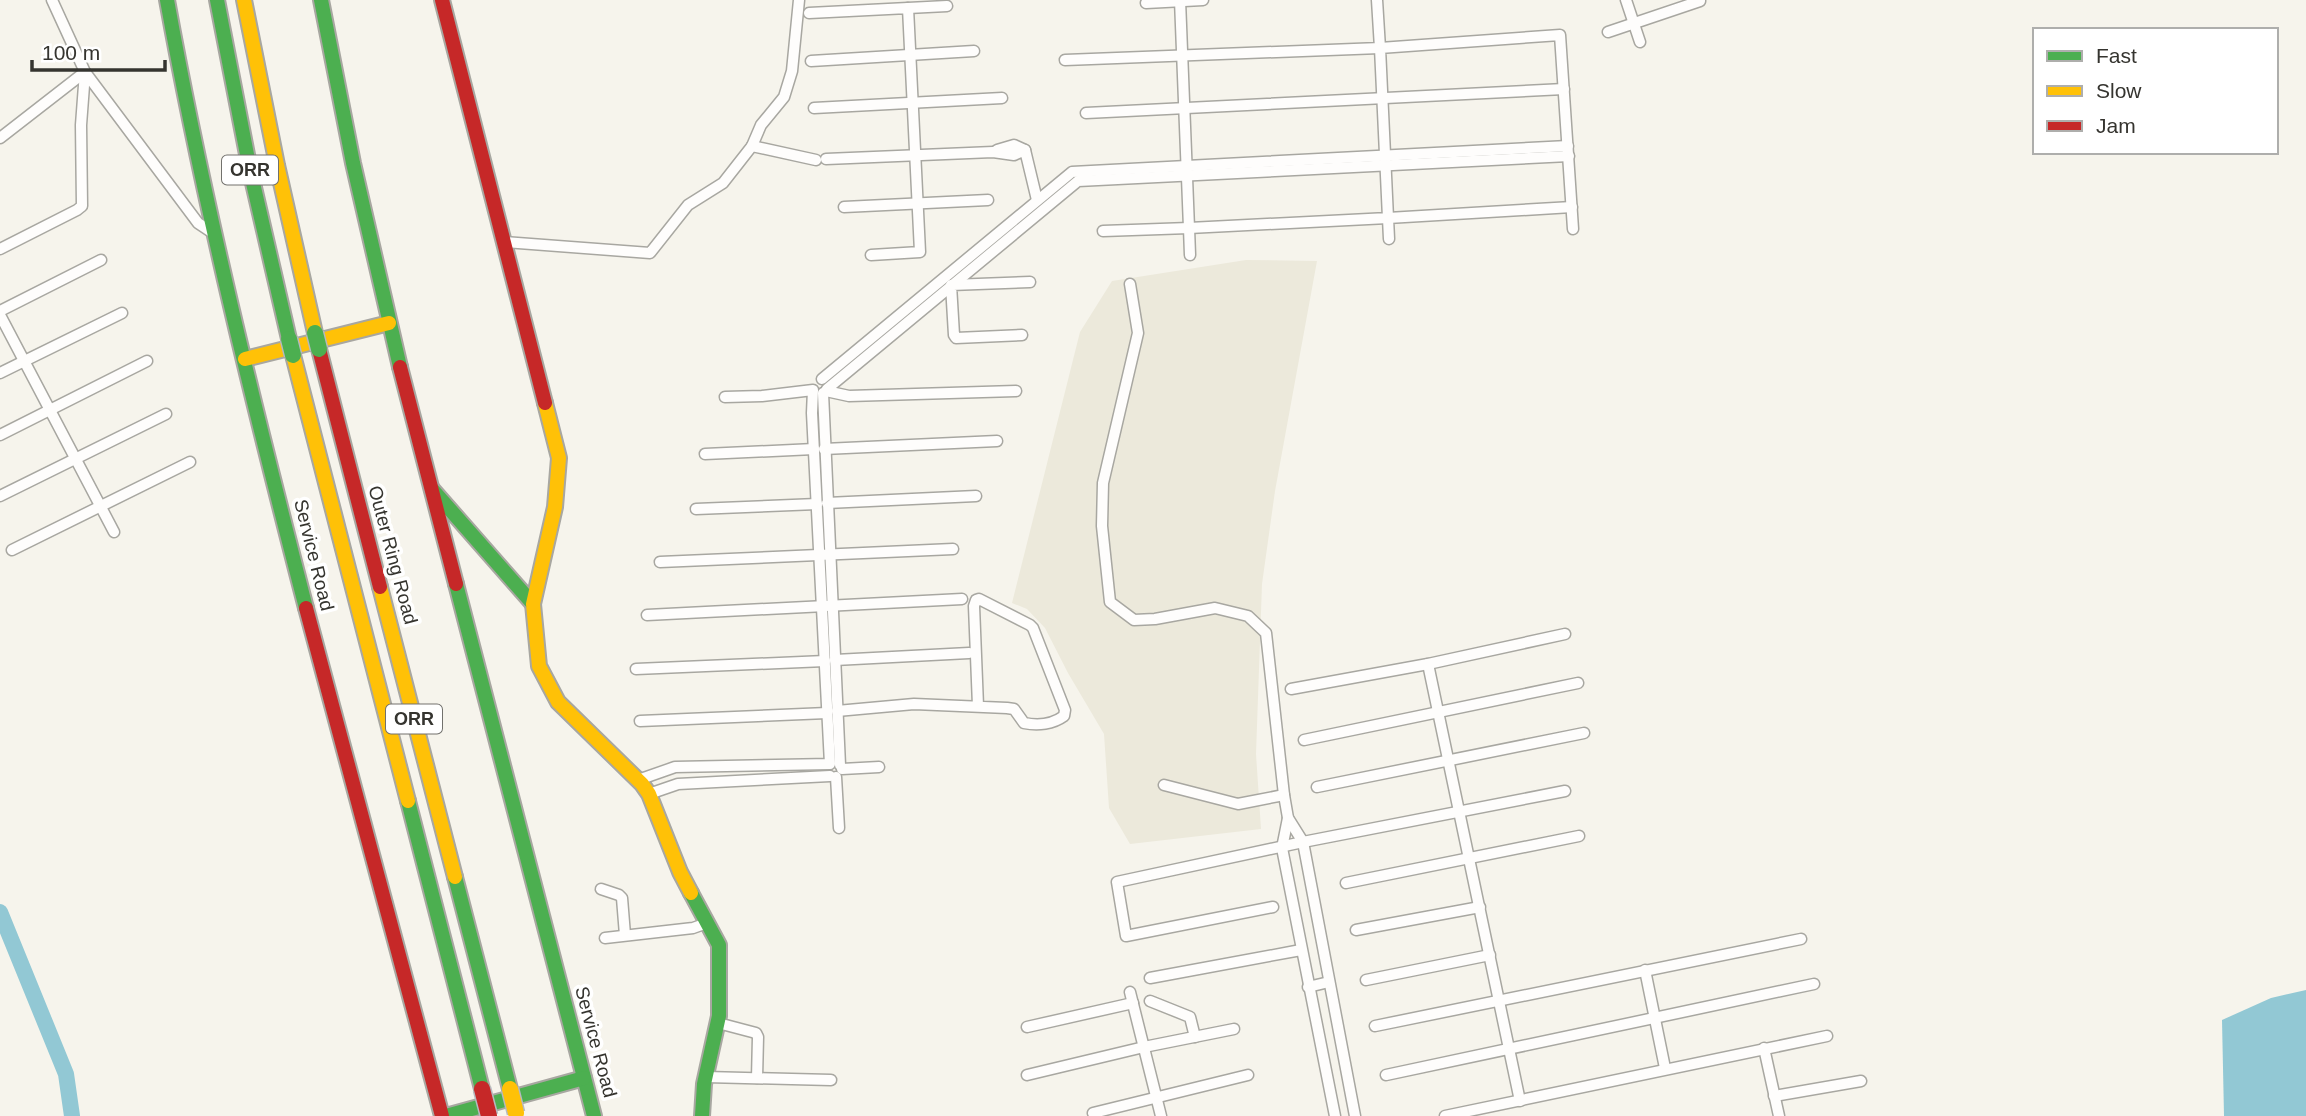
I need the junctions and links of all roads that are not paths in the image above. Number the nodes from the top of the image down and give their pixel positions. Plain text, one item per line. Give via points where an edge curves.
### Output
1 (52, 0) edge
2 (167, 0) edge
3 (217, 0) edge
4 (244, 0) edge
5 (321, 0) edge
6 (442, 0) edge
7 (799, 0) edge
8 (1203, 0) edge
9 (1377, 0) edge
10 (1626, 0) edge
11 (1180, 1) edge
12 (1700, 1) edge
13 (1146, 3) dead end
14 (947, 6) dead end
15 (908, 8) junction
16 (809, 13) dead end
17 (1634, 24) junction
18 (1608, 32) dead end
19 (1640, 42) dead end
20 (1380, 48) junction
21 (974, 51) dead end
22 (910, 54) junction
23 (1182, 55) junction
24 (1065, 60) dead end
25 (811, 61) dead end
26 (85, 72) junction
27 (1564, 89) junction
28 (1002, 98) dead end
29 (1382, 98) junction
30 (912, 104) junction
31 (1183, 107) junction
32 (814, 108) dead end
33 (1086, 113) dead end
34 (0, 138) edge
35 (752, 146) junction
36 (1568, 151) junction
37 (915, 155) junction
38 (1386, 159) junction
39 (1187, 169) junction
40 (988, 200) dead end
41 (1037, 200) junction
42 (917, 205) junction
43 (844, 207) dead end
44 (1572, 208) junction
45 (1388, 218) junction
46 (1189, 228) junction
47 (1573, 229) dead end
48 (1103, 231) dead end
49 (213, 233) junction
50 (1389, 239) dead end
51 (506, 242) junction
52 (0, 249) edge
53 (872, 254) dead end
54 (1190, 255) dead end
55 (101, 260) dead end
56 (1030, 282) dead end
57 (1130, 284) dead end
58 (951, 285) junction
59 (0, 313) edge
60 (122, 313) dead end
61 (389, 323) junction
62 (1022, 335) dead end
63 (245, 359) junction
64 (24, 361) junction
65 (147, 361) dead end
66 (0, 373) edge
67 (822, 389) junction
68 (1016, 391) dead end
69 (725, 397) dead end
70 (50, 410) junction
71 (166, 414) dead end
72 (0, 435) edge
73 (997, 441) dead end
74 (819, 449) junction
75 (705, 454) dead end
76 (75, 457) junction
77 (190, 462) dead end
78 (429, 485) junction
79 (0, 496) edge
80 (976, 496) dead end
81 (822, 503) junction
82 (101, 506) junction
83 (696, 509) dead end
84 (114, 532) dead end
85 (953, 549) dead end
86 (12, 550) dead end
87 (825, 555) junction
88 (660, 562) dead end
89 (962, 599) dead end
90 (533, 604) junction
91 (827, 607) junction
92 (647, 615) dead end
93 (1564, 634) dead end
94 (969, 653) dead end
95 (830, 660) junction
96 (1428, 664) junction
97 (636, 669) dead end
98 (1578, 683) dead end
99 (1291, 689) dead end
100 (978, 706) junction
101 (832, 712) junction
102 (1438, 712) junction
103 (640, 721) dead end
104 (1584, 733) dead end
105 (1304, 740) dead end
106 (1449, 760) junction
107 (879, 767) dead end
108 (835, 770) junction
109 (638, 780) junction
110 (1164, 785) dead end
111 (1317, 787) dead end
112 (1565, 791) dead end
113 (649, 794) junction
114 (1284, 795) junction
115 (1461, 812) junction
116 (1288, 818) junction
117 (839, 828) dead end
118 (1578, 835) dead end
119 (1303, 842) junction
120 (1282, 848) junction
121 (1470, 859) junction
122 (1346, 883) dead end
123 (601, 890) dead end
124 (1273, 907) dead end
125 (1480, 907) junction
126 (707, 923) junction
127 (1356, 930) dead end
128 (625, 935) junction
129 (605, 938) dead end
130 (1801, 939) dead end
131 (1301, 950) junction
132 (1490, 955) junction
133 (1645, 970) junction
134 (1150, 978) dead end
135 (1366, 980) dead end
136 (1329, 982) junction
137 (1814, 984) dead end
138 (1308, 987) junction
139 (1130, 992) dead end
140 (1499, 999) junction
141 (1150, 1001) dead end
142 (1133, 1003) junction
143 (1655, 1018) junction
144 (718, 1023) junction
145 (1375, 1026) dead end
146 (1027, 1027) dead end
147 (1234, 1029) dead end
148 (1827, 1035) dead end
149 (1195, 1037) junction
150 (1144, 1047) junction
151 (1764, 1048) junction
152 (1510, 1050) junction
153 (1665, 1068) junction
154 (1248, 1074) dead end
155 (1386, 1074) dead end
156 (1027, 1075) dead end
157 (706, 1077) junction
158 (584, 1078) junction
159 (757, 1078) junction
160 (831, 1080) dead end
161 (1861, 1081) dead end
162 (1156, 1096) junction
163 (1774, 1097) junction
164 (1520, 1101) junction
165 (1093, 1113) dead end
166 (517, 1114) edge
167 (444, 1116) edge
168 (489, 1116) edge
169 (594, 1116) edge
170 (702, 1116) edge
171 (1161, 1116) edge
172 (1335, 1116) edge
173 (1355, 1116) edge
174 (1445, 1116) edge
175 (1779, 1116) edge

1 - 26 street
2 - 49 main road, Service Road
3 - 168 main road, ORR, bridge via 291,347
4 - 166 main road, Outer Ring Road / ORR, bridge via 317,341
5 - 61 main road, Service Road
6 - 51 main road
7 - 35 street via 792,71 784,96 761,125
8 - 11 street
9 - 20 street
10 - 17 street
11 - 13 street
11 - 23 street
12 - 17 street
14 - 15 street
15 - 16 street
15 - 22 street
17 - 18 street
17 - 19 street
20 - 23 street
20 - 27 street via 1560,35
20 - 29 street
21 - 22 street
22 - 25 street
22 - 30 street
23 - 24 street
23 - 31 street
26 - 34 street
26 - 49 street via 198,223
26 - 52 street via 82,206
27 - 29 street
27 - 36 street
28 - 30 street
29 - 31 street
29 - 38 street
30 - 32 street
30 - 37 street
31 - 33 street
31 - 39 street
35 - 37 street via 821,159
35 - 51 street via 723,183 688,205 650,253
36 - 38 street
36 - 44 street
37 - 41 street via 1014,155 1025,150
37 - 42 street
38 - 39 street
38 - 45 street
39 - 41 street via 1072,172
39 - 46 street
39 - 58 street via 1073,183
40 - 42 street
41 - 67 street
42 - 43 street
42 - 53 street via 920,252
44 - 45 street
44 - 47 street
45 - 46 street
45 - 50 street
46 - 48 street
46 - 54 street
49 - 63 main road, Service Road
51 - 90 main road via 559,458 555,507
55 - 59 street
56 - 58 street
57 - 114 street via 1138,333 1102,483 1101,526 1110,602 1134,620 1214,608 1248,616 1266,633
58 - 62 street via 956,338
58 - 67 street
59 - 64 street
60 - 64 street
61 - 63 main road
61 - 78 main road, Service Road
63 - 167 main road, Service Road via 349,776
64 - 66 street
64 - 70 street
65 - 70 street
67 - 68 street via 849,396
67 - 69 street
67 - 74 street
70 - 72 street
70 - 76 street
71 - 76 street
73 - 74 street
74 - 75 street
74 - 81 street
76 - 79 street
76 - 82 street
77 - 82 street
78 - 90 main road
78 - 158 main road, Service Road
80 - 81 street
81 - 83 street
81 - 87 street
82 - 84 street
82 - 86 street
85 - 87 street
87 - 88 street
87 - 91 street
89 - 91 street
90 - 109 main road via 539,666 558,702
91 - 92 street
91 - 95 street
93 - 96 street
94 - 95 street
95 - 97 street
95 - 101 street
96 - 99 street
96 - 102 street
98 - 102 street
100 - 100 street via 974,602 979,599 1033,628 1065,714 1053,723 1030,724 1014,709
100 - 101 street via 914,704
101 - 103 street
101 - 108 street
102 - 105 street
102 - 106 street
104 - 106 street
106 - 111 street
106 - 115 street
107 - 108 street
108 - 109 street via 675,767
108 - 113 street via 678,784
108 - 117 street
109 - 113 main road
110 - 114 street via 1238,804
112 - 115 street
113 - 126 main road via 680,872
114 - 116 street
115 - 119 street
115 - 121 street
116 - 119 street
116 - 120 street
118 - 121 street
119 - 120 street
119 - 136 street
120 - 124 street via 1117,882 1126,936
120 - 131 street
121 - 122 street
121 - 125 street
123 - 128 street via 622,898
125 - 127 street
125 - 132 street
126 - 128 street
126 - 144 main road via 719,945
128 - 129 street
130 - 133 street
131 - 134 street
131 - 138 street
132 - 135 street
132 - 140 street
133 - 140 street
133 - 143 street
136 - 138 street
136 - 173 street
137 - 143 street
138 - 172 street
139 - 142 street
140 - 145 street
140 - 152 street
141 - 149 street via 1190,1017
142 - 146 street
142 - 150 street
143 - 152 street
143 - 153 street
144 - 157 main road
144 - 159 street via 756,1033
147 - 149 street
148 - 151 street
149 - 150 street
150 - 156 street
150 - 162 street
151 - 153 street
151 - 163 street
152 - 155 street
152 - 164 street
153 - 164 street
154 - 162 street
157 - 159 street
157 - 170 main road
158 - 167 main road
158 - 169 main road, Service Road
159 - 160 street
161 - 163 street
162 - 165 street
162 - 171 street
163 - 175 street
164 - 174 street

